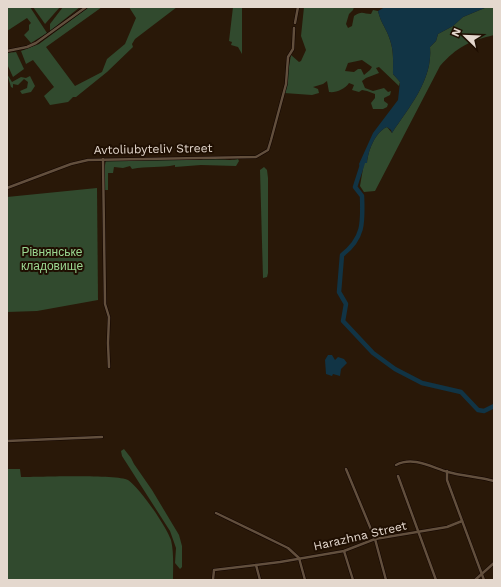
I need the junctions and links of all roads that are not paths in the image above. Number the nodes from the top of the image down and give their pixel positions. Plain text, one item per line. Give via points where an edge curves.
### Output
1 (86, 7) edge
2 (298, 8) edge
3 (295, 24) dead end
4 (294, 28) dead end
5 (7, 51) edge
6 (103, 159) junction
7 (7, 188) edge
8 (109, 366) dead end
9 (102, 437) dead end
10 (7, 441) edge
11 (396, 465) dead end
12 (346, 469) dead end
13 (447, 472) junction
14 (398, 476) dead end
15 (494, 481) edge
16 (216, 513) dead end
17 (462, 521) junction
18 (419, 532) junction
19 (375, 539) junction
20 (344, 551) junction
21 (299, 558) junction
22 (494, 563) edge
23 (256, 565) junction
24 (482, 575) junction
25 (213, 580) edge
26 (260, 580) edge
27 (306, 580) edge
28 (353, 580) edge
29 (386, 580) edge
30 (436, 580) edge
31 (475, 580) edge
32 (484, 580) edge

1 - 5 street via 36,43
2 - 3 street
4 - 6 street, Avtoliubyteliv Street via 286,84 268,150 256,157
6 - 7 street, Avtoliubyteliv Street via 71,164
6 - 8 street via 104,304 109,317
9 - 10 street
11 - 13 street via 411,461
12 - 19 street
13 - 15 street
13 - 17 street via 447,480
14 - 18 street
16 - 21 street via 288,548
17 - 18 street, Harazhna Street via 447,527
17 - 24 street
18 - 19 street, Harazhna Street
18 - 30 street
19 - 20 street, Harazhna Street
19 - 29 street
20 - 21 street, Harazhna Street
20 - 28 street
21 - 23 street, Harazhna Street
21 - 27 street
22 - 24 street
23 - 25 street, Harazhna Street via 214,570
23 - 26 street
24 - 31 street
24 - 32 street

